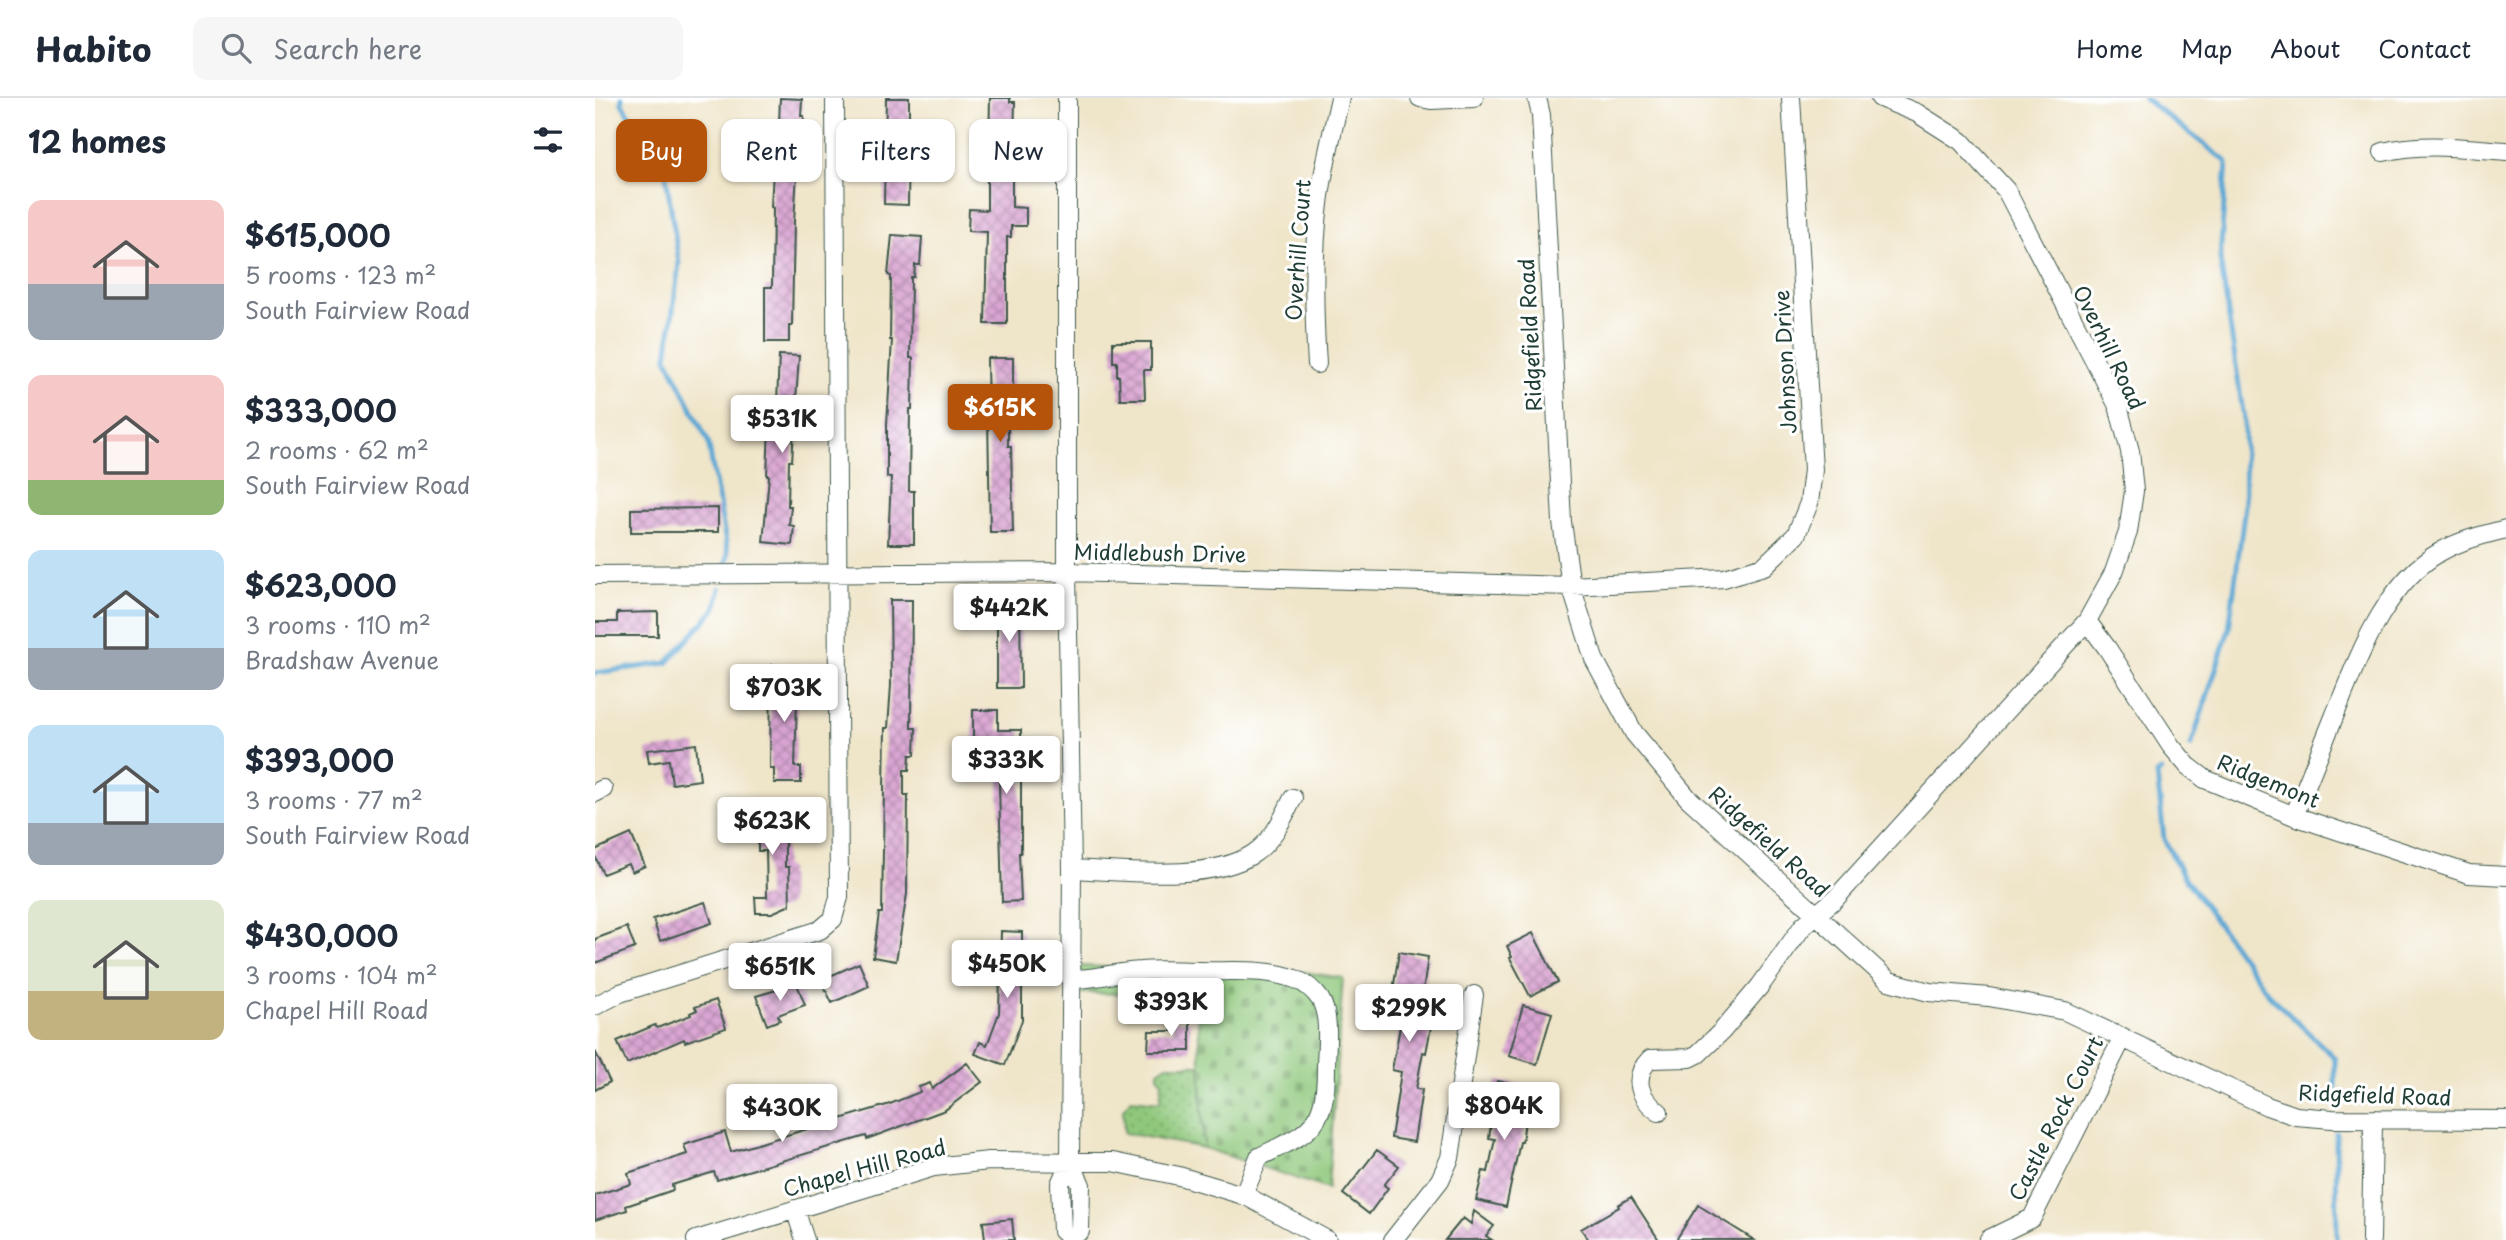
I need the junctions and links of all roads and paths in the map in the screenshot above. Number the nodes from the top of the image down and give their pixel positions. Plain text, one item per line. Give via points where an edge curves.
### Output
1 (835, 98) edge
2 (1067, 98) edge
3 (1340, 98) edge
4 (1420, 98) edge
5 (1473, 98) edge
6 (1537, 98) edge
7 (1791, 98) edge
8 (1880, 98) edge
9 (2506, 151) edge
10 (2383, 152) dead end
11 (1317, 364) dead end
12 (2506, 529) edge
13 (1067, 572) junction
14 (595, 575) edge
15 (837, 575) junction
16 (1724, 579) joint
17 (1571, 586) junction
18 (2087, 621) junction
19 (1293, 797) dead end
20 (2294, 816) junction
21 (1072, 869) junction
22 (2506, 876) edge
23 (1817, 914) junction
24 (1072, 979) junction
25 (1474, 995) dead end
26 (595, 1006) edge
27 (2123, 1037) junction
28 (1659, 1112) dead end
29 (2506, 1120) edge
30 (2373, 1121) junction
31 (1070, 1161) junction
32 (1243, 1196) junction
33 (795, 1209) junction
34 (1072, 1239) edge
35 (1989, 1239) edge
36 (696, 1240) edge
37 (805, 1240) edge
38 (1327, 1240) edge
39 (1393, 1240) edge
40 (2371, 1240) edge

1 - 15 street
2 - 13 street
3 - 11 street, Overhill Court via 1316,237
4 - 5 street
6 - 17 street, Ridgefield Road via 1562,522
7 - 16 street, Johnson Drive via 1813,470 1809,503 1796,535 1764,566
8 - 18 street, Overhill Road via 1917,113 1961,141 2006,190 2118,406 2134,491 2128,532 2114,572
9 - 10 street via 2436,145
12 - 20 street via 2471,537 2439,552 2387,604 2358,659
13 - 15 street, Middlebush Drive
13 - 17 street, Middlebush Drive
13 - 21 street
14 - 15 street, Middlebush Drive
15 - 26 street via 839,897 833,919 820,930 620,993
16 - 17 street, Middlebush Drive
17 - 23 street, Ridgefield Road via 1594,659 1634,733 1688,798
18 - 20 street, Ridgemont via 2188,766 2205,779
18 - 23 street, Overhill Road
19 - 21 street via 1277,830 1254,854 1216,870
20 - 22 street, Ridgemont via 2469,874
21 - 24 street
23 - 27 street, Ridgefield Road via 1889,981 1929,992 2066,1011
23 - 28 street, Overhill Road via 1698,1054 1650,1059 1643,1066 1642,1096
24 - 31 street
24 - 32 street via 1139,971 1266,972 1295,979 1320,1000 1326,1049 1321,1112 1306,1133 1259,1157
25 - 39 street via 1450,1158 1440,1180
27 - 30 street, Ridgefield Road via 2286,1113
27 - 35 street, Castle Rock Court via 2032,1217
29 - 30 street, Ridgefield Road
30 - 40 street
31 - 32 street, Chapel Hill Road via 1113,1163 1179,1176
31 - 33 street, Chapel Hill Road via 989,1161 934,1167
31 - 34 street via 1081,1185 1080,1231
32 - 38 street, Chapel Hill Road
33 - 36 street, Chapel Hill Road
33 - 37 street

